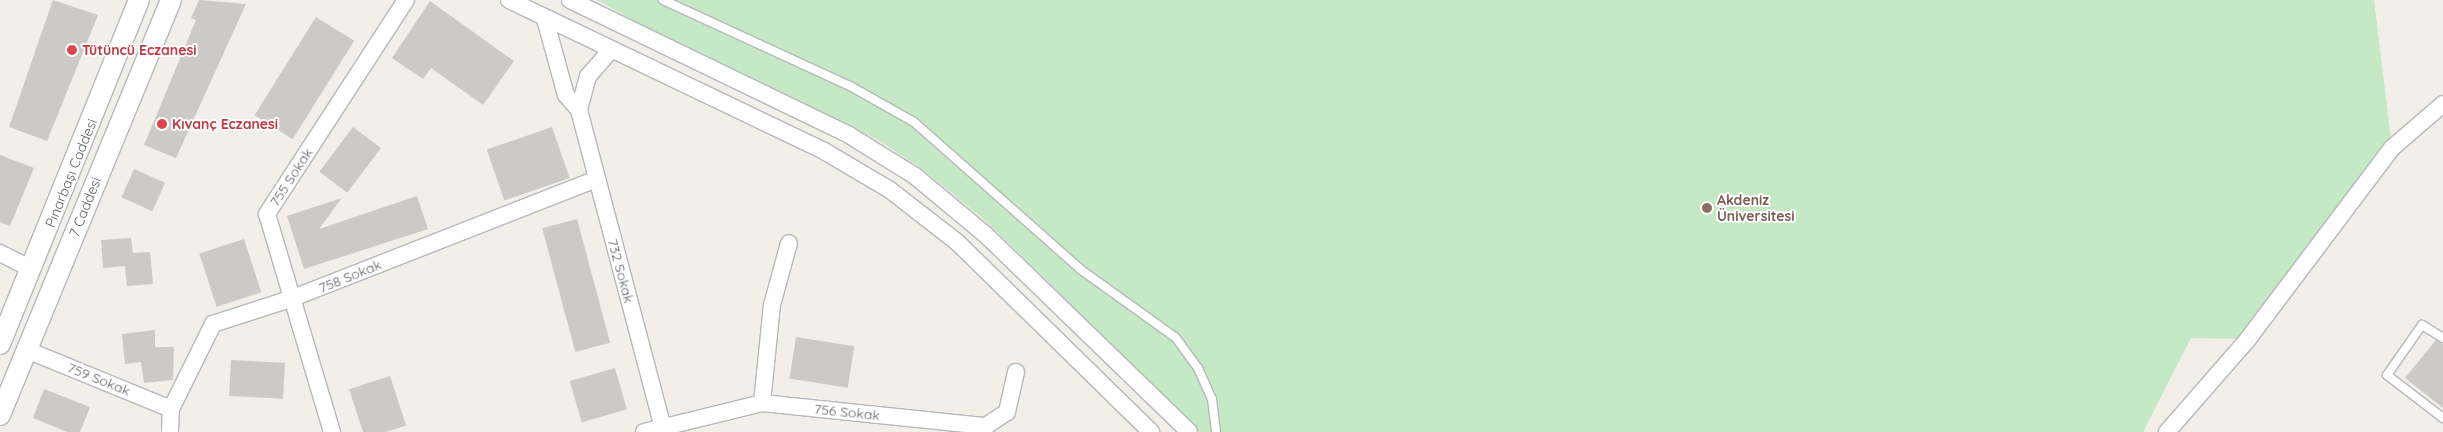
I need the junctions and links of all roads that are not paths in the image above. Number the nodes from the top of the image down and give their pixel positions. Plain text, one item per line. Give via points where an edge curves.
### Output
1 (139, 0) edge
2 (171, 0) edge
3 (406, 0) edge
4 (510, 0) edge
5 (570, 0) edge
6 (663, 0) edge
7 (545, 19) junction
8 (610, 51) junction
9 (2441, 104) edge
10 (579, 110) junction
11 (596, 179) junction
12 (789, 243) dead end
13 (0, 253) edge
14 (32, 269) junction
15 (293, 298) junction
16 (2443, 338) edge
17 (0, 344) edge
18 (27, 350) junction
19 (1016, 372) dead end
20 (762, 403) junction
21 (171, 409) junction
22 (0, 415) edge
23 (2443, 418) edge
24 (664, 430) edge
25 (170, 432) edge
26 (332, 432) edge
27 (644, 432) edge
28 (1152, 432) edge
29 (1189, 432) edge
30 (1216, 432) edge
31 (2167, 432) edge

1 - 14 street, Pınarbaşı Caddesi
2 - 18 street, 7 Caddesi
3 - 15 street, 755 Sokak via 267,214
4 - 7 street
5 - 29 street via 849,134 915,176 987,236
6 - 30 lane via 850,86 914,122 1080,269 1176,338 1198,368 1212,399
7 - 8 street
7 - 10 street, 732 Sokak via 566,95
8 - 10 street, 732 Sokak via 588,76
8 - 28 street via 824,151 890,190 957,242
9 - 31 street via 2392,148 2259,325
10 - 11 street, 732 Sokak
11 - 15 street, 758 Sokak
11 - 24 street, 732 Sokak
12 - 20 street via 772,305
13 - 14 street
14 - 17 street, Pınarbaşı Caddesi
15 - 21 street, 758 Sokak via 213,324
15 - 26 street, 755 Sokak
16 - 23 lane via 2422,325 2387,375
18 - 21 street, 759 Sokak
18 - 22 street, 7 Caddesi
19 - 20 street, 756 Sokak via 1008,412 986,426
20 - 24 street, 756 Sokak
21 - 25 street, 758 Sokak
24 - 27 street, 756 Sokak

